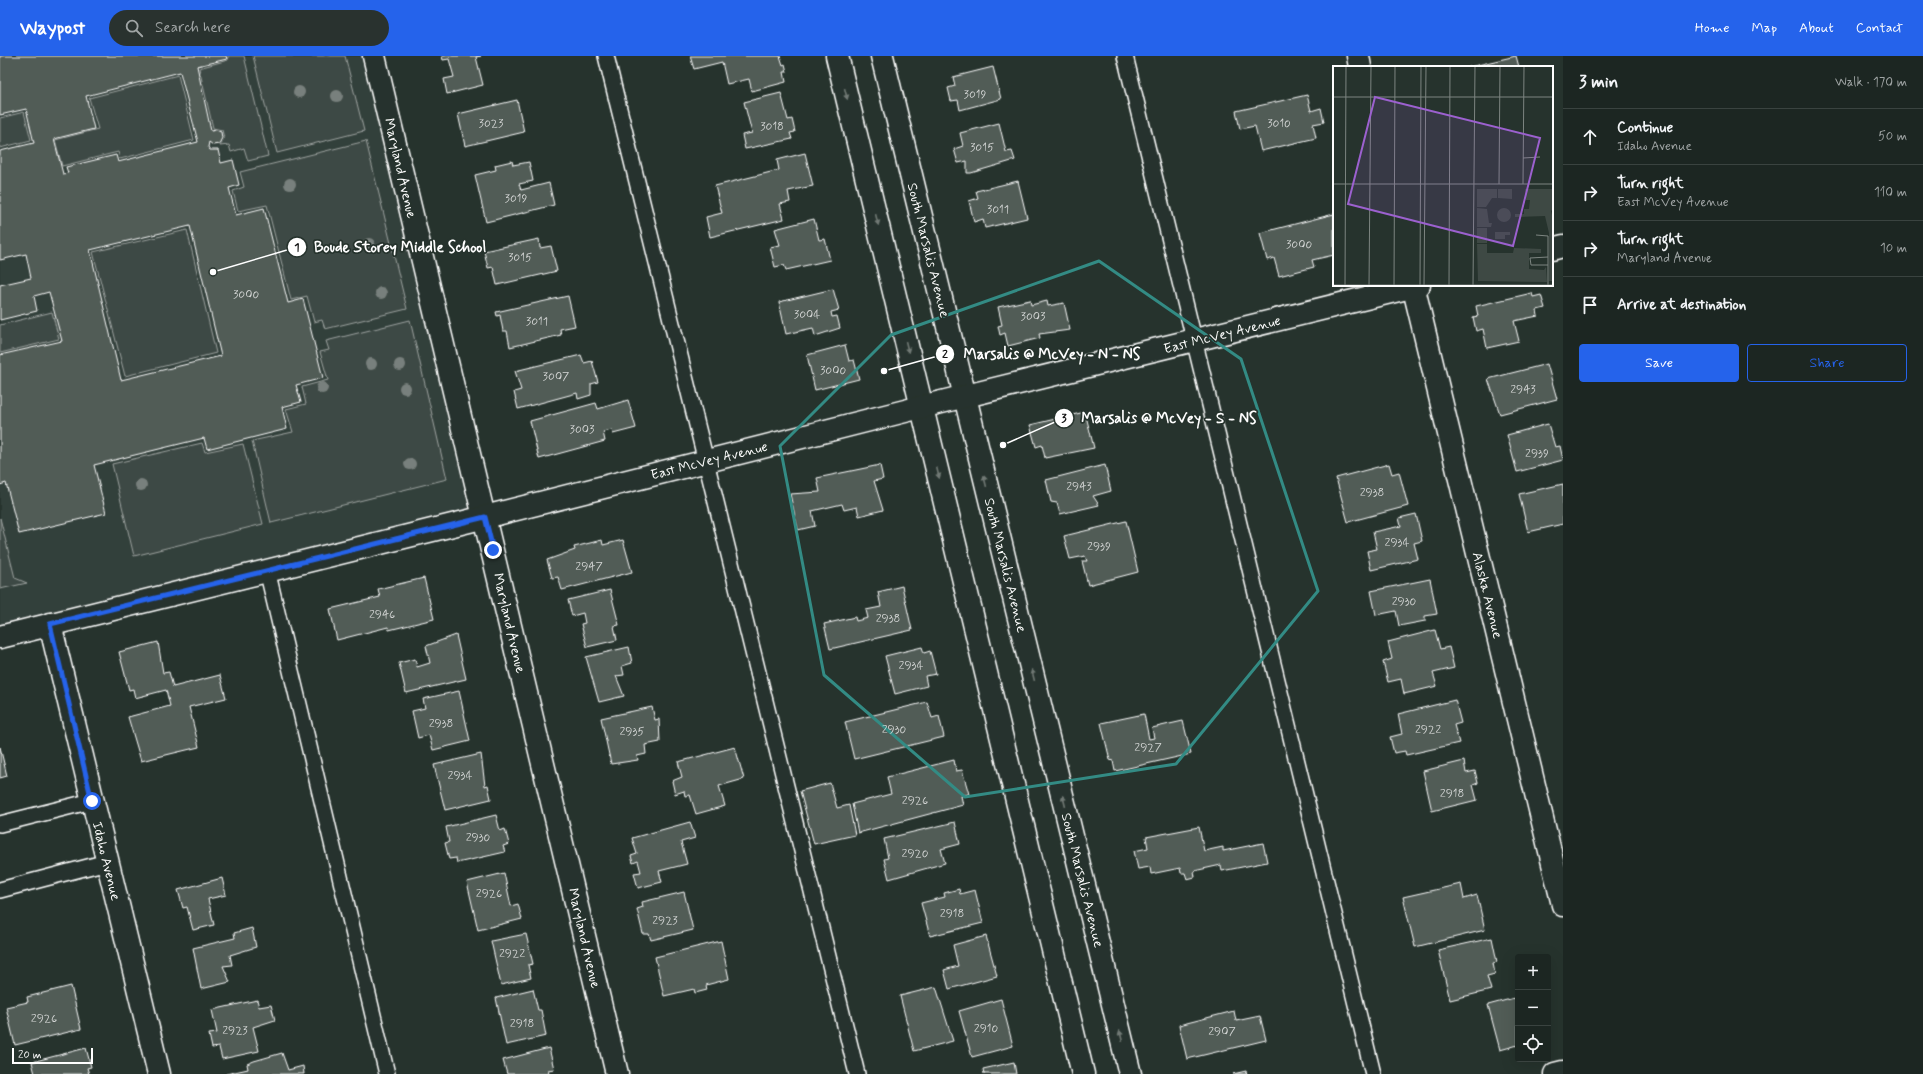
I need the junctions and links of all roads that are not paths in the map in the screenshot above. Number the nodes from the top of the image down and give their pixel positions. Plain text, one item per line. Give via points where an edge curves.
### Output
1 (374, 56) edge
2 (606, 56) edge
3 (837, 56) edge
4 (882, 56) edge
5 (1125, 56) edge
6 (1358, 56) edge
7 (1360, 66) edge
8 (1563, 246) edge
9 (1553, 249) edge
10 (1415, 286) edge
11 (1194, 341) junction
12 (965, 397) junction
13 (921, 407) junction
14 (705, 461) junction
15 (485, 517) junction
16 (267, 570) junction
17 (50, 624) junction
18 (0, 637) edge
19 (92, 801) junction
20 (0, 824) edge
21 (107, 862) junction
22 (0, 890) edge
23 (1563, 905) edge
24 (1563, 1072) edge
25 (159, 1074) edge
26 (387, 1074) edge
27 (617, 1074) edge
28 (857, 1074) edge
29 (1083, 1074) edge
30 (1130, 1074) edge
31 (1373, 1074) edge
32 (1555, 1074) edge

1 - 15 street, Maryland Avenue
2 - 14 lane
3 -> 13 street
4 - 12 street, South Marsalis Avenue
5 - 11 lane
6 - 7 street
8 - 9 street
10 - 11 street, East McVey Avenue
10 - 23 street, Alaska Avenue
11 - 12 street, East McVey Avenue
11 - 31 lane
12 - 13 street, East McVey Avenue
30 -> 12 street, South Marsalis Avenue
13 - 14 street, East McVey Avenue
13 -> 29 street
14 - 15 street, East McVey Avenue
14 - 28 lane
15 - 16 street, East McVey Avenue
15 - 27 street, Maryland Avenue
16 - 17 street, East McVey Avenue
16 - 26 lane
17 - 18 street, East McVey Avenue
17 - 19 street, Idaho Avenue
19 - 20 lane
19 - 21 street, Idaho Avenue
21 - 22 lane
21 - 25 street, Idaho Avenue
24 - 32 street

